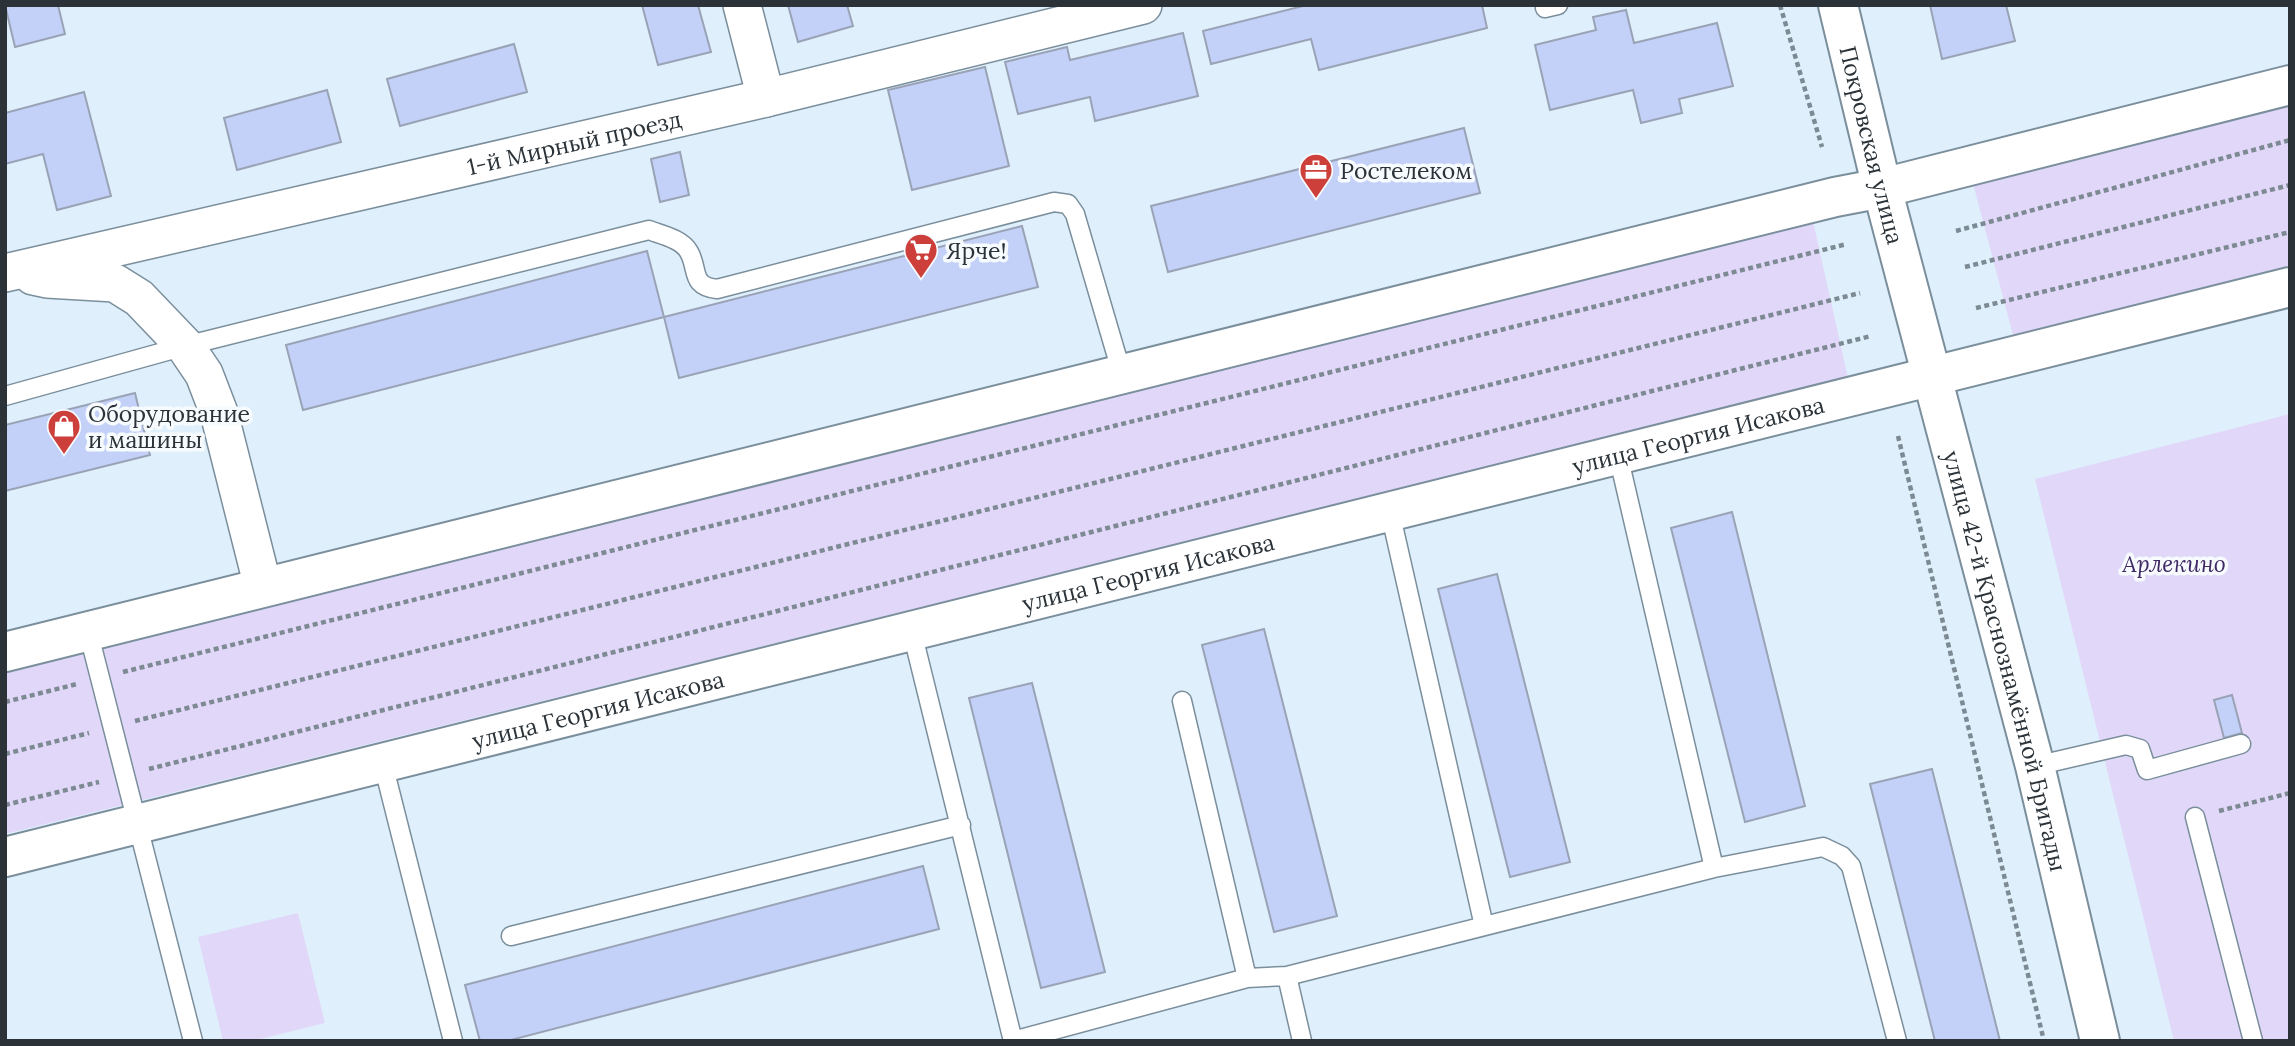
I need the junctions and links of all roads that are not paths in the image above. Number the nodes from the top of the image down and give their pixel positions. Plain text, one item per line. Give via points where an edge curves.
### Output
1 (742, 5) edge
2 (1143, 5) edge
3 (1838, 5) edge
4 (2290, 85) edge
5 (766, 98) junction
6 (1882, 188) junction
7 (8, 269) edge
8 (1907, 284) joint
9 (2290, 287) edge
10 (185, 346) junction
11 (1122, 374) junction
12 (1932, 377) junction
13 (5, 396) edge
14 (1618, 455) junction
15 (1390, 512) junction
16 (263, 587) junction
17 (88, 631) junction
18 (912, 632) junction
19 (5, 652) edge
20 (1182, 701) dead end
21 (2241, 744) dead end
22 (383, 764) junction
23 (2035, 766) junction
24 (2195, 817) road end
25 (139, 824) junction
26 (961, 825) junction
27 (5, 857) edge
28 (1714, 869) junction
29 (1484, 926) junction
30 (511, 936) dead end
31 (1287, 976) junction
32 (1247, 978) junction
33 (193, 1041) edge
34 (453, 1041) edge
35 (1013, 1041) edge
36 (1302, 1041) edge
37 (1897, 1041) edge
38 (2100, 1041) edge
39 (2253, 1041) edge

1 - 5 street
2 - 5 street, 1-й Мирный проезд
3 - 6 street, Покровская улица
4 - 6 street
5 - 7 street, 1-й Мирный проезд
6 - 8 street, Покровская улица
6 - 11 street
7 - 10 street via 47,279 115,282 139,299
8 - 12 street, улица 42-й Краснознамённой Бригады
9 - 12 street, улица Георгия Исакова
10 - 11 lane via 649,230 671,237 688,250 699,284 717,289 1054,202 1068,204 1076,214
10 - 13 lane
10 - 16 street via 204,374 219,413
11 - 16 street
12 - 14 street, улица Георгия Исакова
12 - 23 street, улица 42-й Краснознамённой Бригады
14 - 15 street, улица Георгия Исакова
14 - 28 lane
15 - 18 street, улица Георгия Исакова
15 - 29 lane
16 - 17 street
17 - 19 street
17 - 25 lane
18 - 22 street, улица Георгия Исакова
18 - 26 lane
20 - 32 lane
21 - 23 lane via 2147,770 2140,749 2126,746
22 - 25 street, улица Георгия Исакова
22 - 34 lane
23 - 38 street, улица 42-й Краснознамённой Бригады
24 - 39 lane
25 - 27 street, улица Георгия Исакова
25 - 33 lane
26 - 30 lane
26 - 35 lane
28 - 29 lane
28 - 37 lane via 1823,847 1842,856 1851,866
29 - 31 lane
31 - 32 lane
31 - 36 lane
32 - 35 lane

